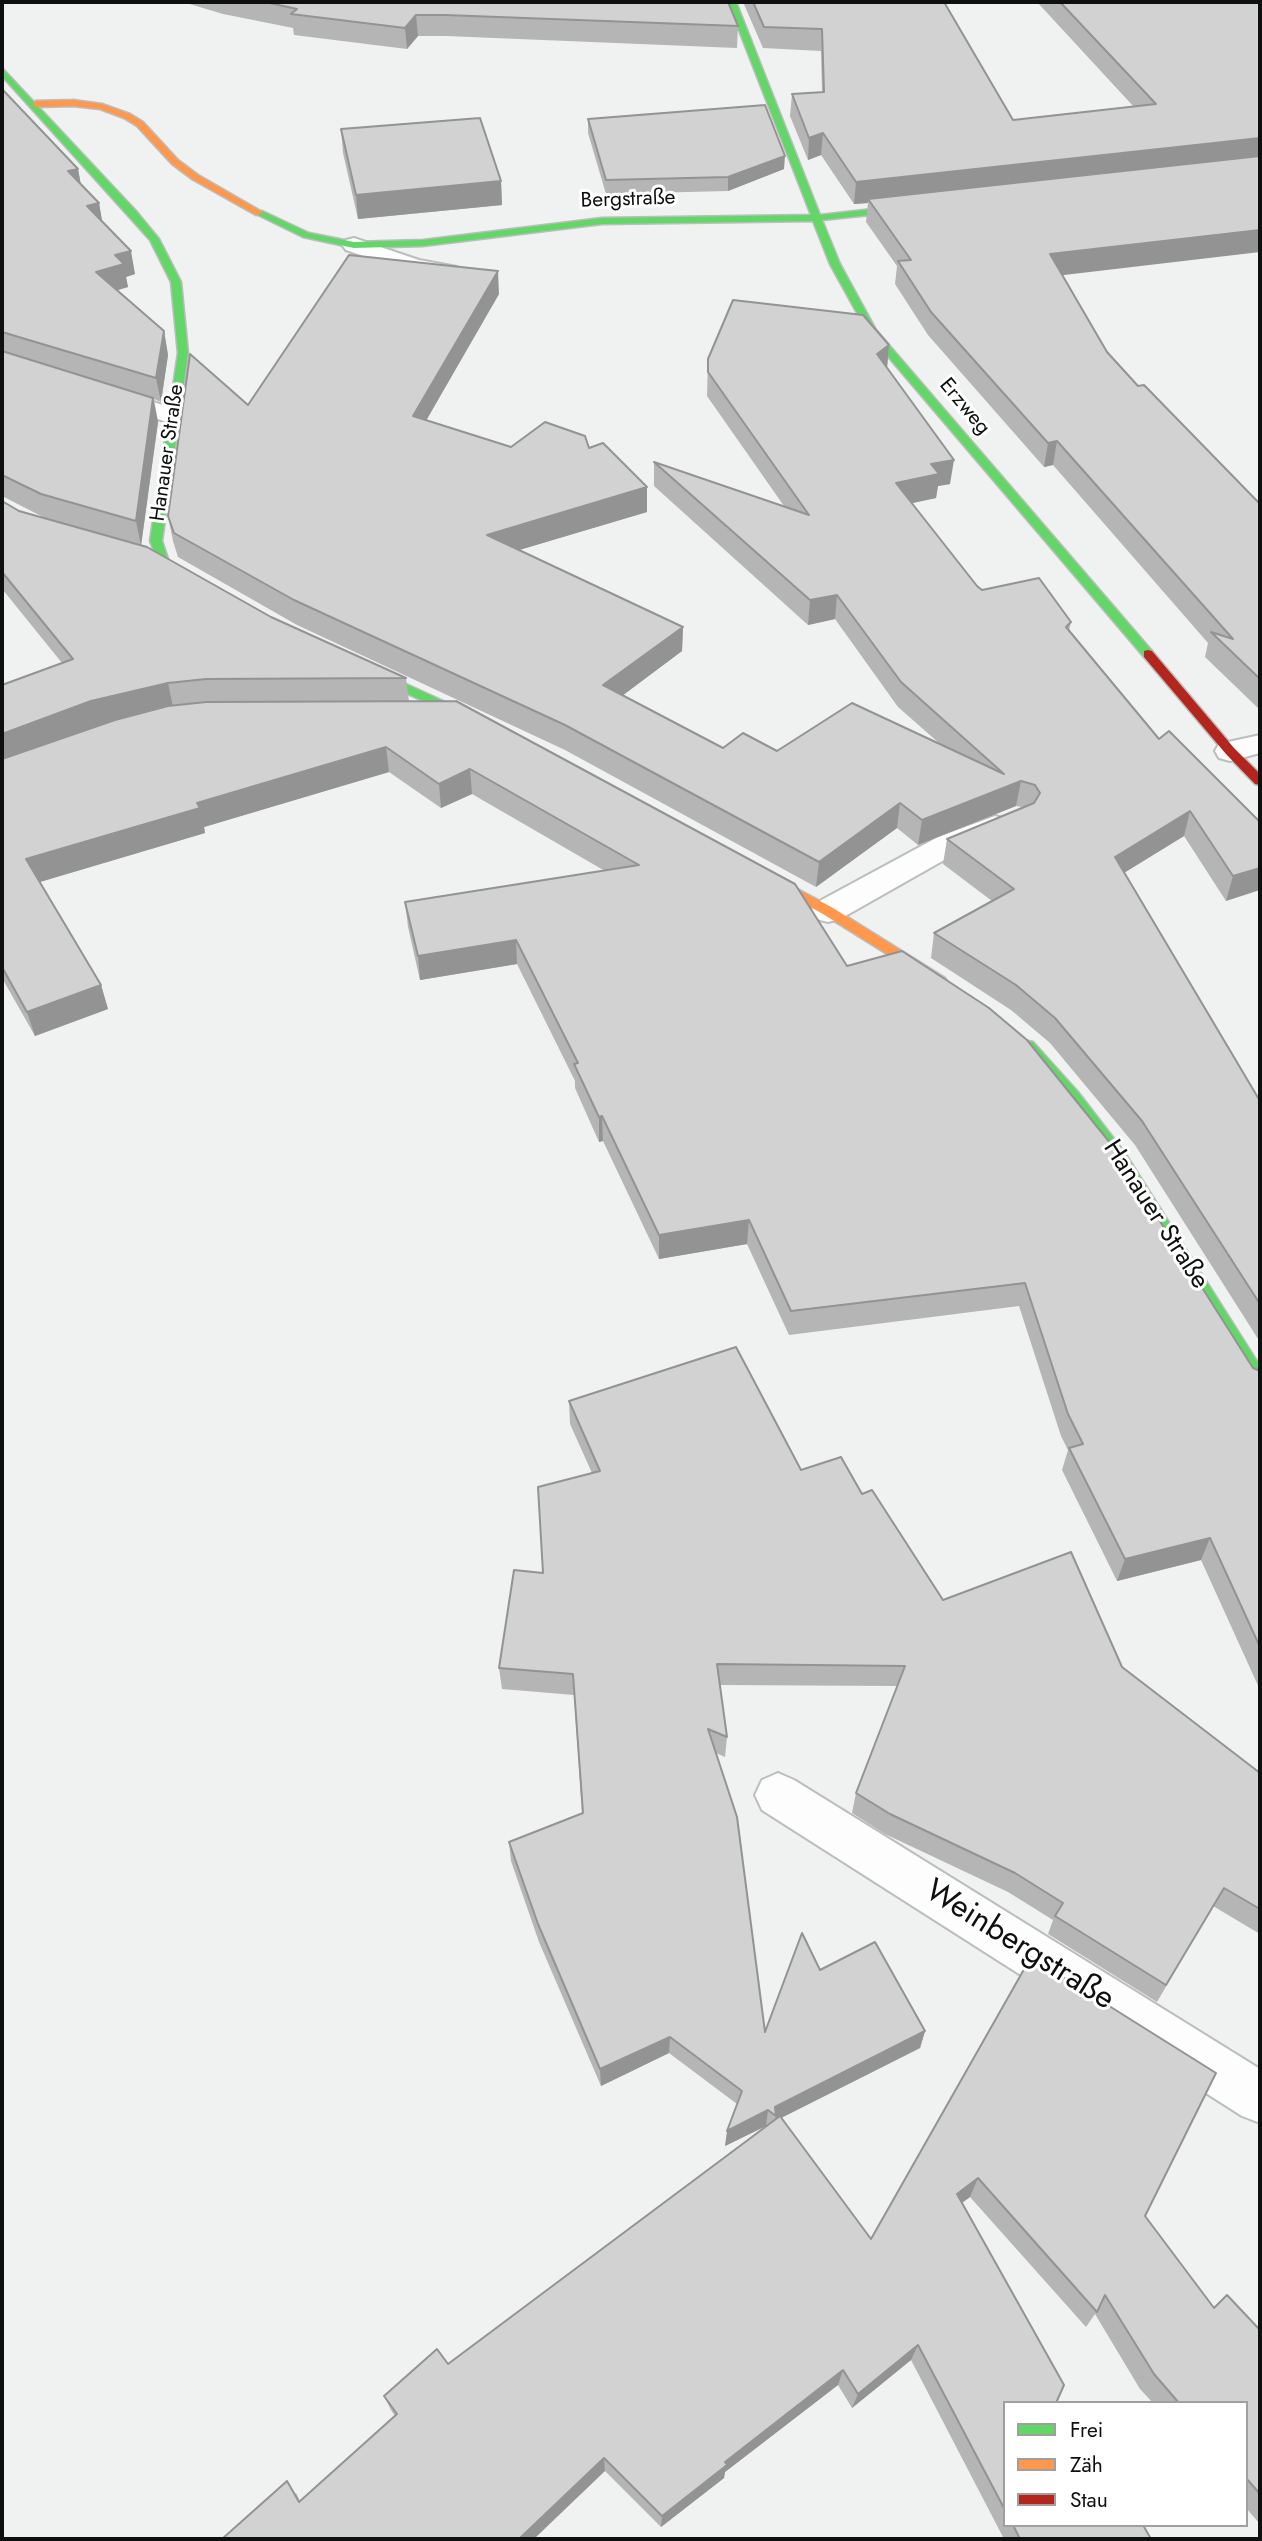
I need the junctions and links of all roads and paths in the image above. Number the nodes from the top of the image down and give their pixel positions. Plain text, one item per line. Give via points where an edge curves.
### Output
1 (732, 2) edge
2 (2, 71) edge
3 (36, 104) junction
4 (934, 205) edge
5 (816, 218) junction
6 (354, 245) junction
7 (478, 275) edge
8 (2, 362) edge
9 (173, 416) junction
10 (216, 595) edge
11 (349, 662) edge
12 (394, 714) edge
13 (464, 714) junction
14 (497, 731) edge
15 (1260, 744) edge
16 (1230, 751) junction
17 (1260, 781) edge
18 (1017, 818) edge
19 (744, 864) edge
20 (828, 911) junction
21 (953, 990) edge
22 (1017, 1037) edge
23 (1260, 1379) edge
24 (779, 1795) dead end
25 (1260, 2098) edge

1 - 5 street, Erzweg
2 - 3 street, Hanauer Straße
3 - 6 street, Bergstraße via 73,103 127,116 195,177 285,227
3 - 9 street, Hanauer Straße via 140,221 176,282 183,353
4 - 5 street, Bergstraße
5 - 6 street, Bergstraße via 602,221 423,243
5 - 16 street, Erzweg via 872,331
6 - 7 street via 414,266
8 - 9 street
9 - 10 street, Hanauer Straße via 151,560
11 - 13 street
12 - 13 street
13 - 14 street
15 - 16 street
16 - 17 street, Erzweg
18 - 20 street via 949,844
19 - 20 street
20 - 21 street
22 - 23 street, Hanauer Straße via 1037,1054 1120,1157
24 - 25 street, Weinbergstraße

